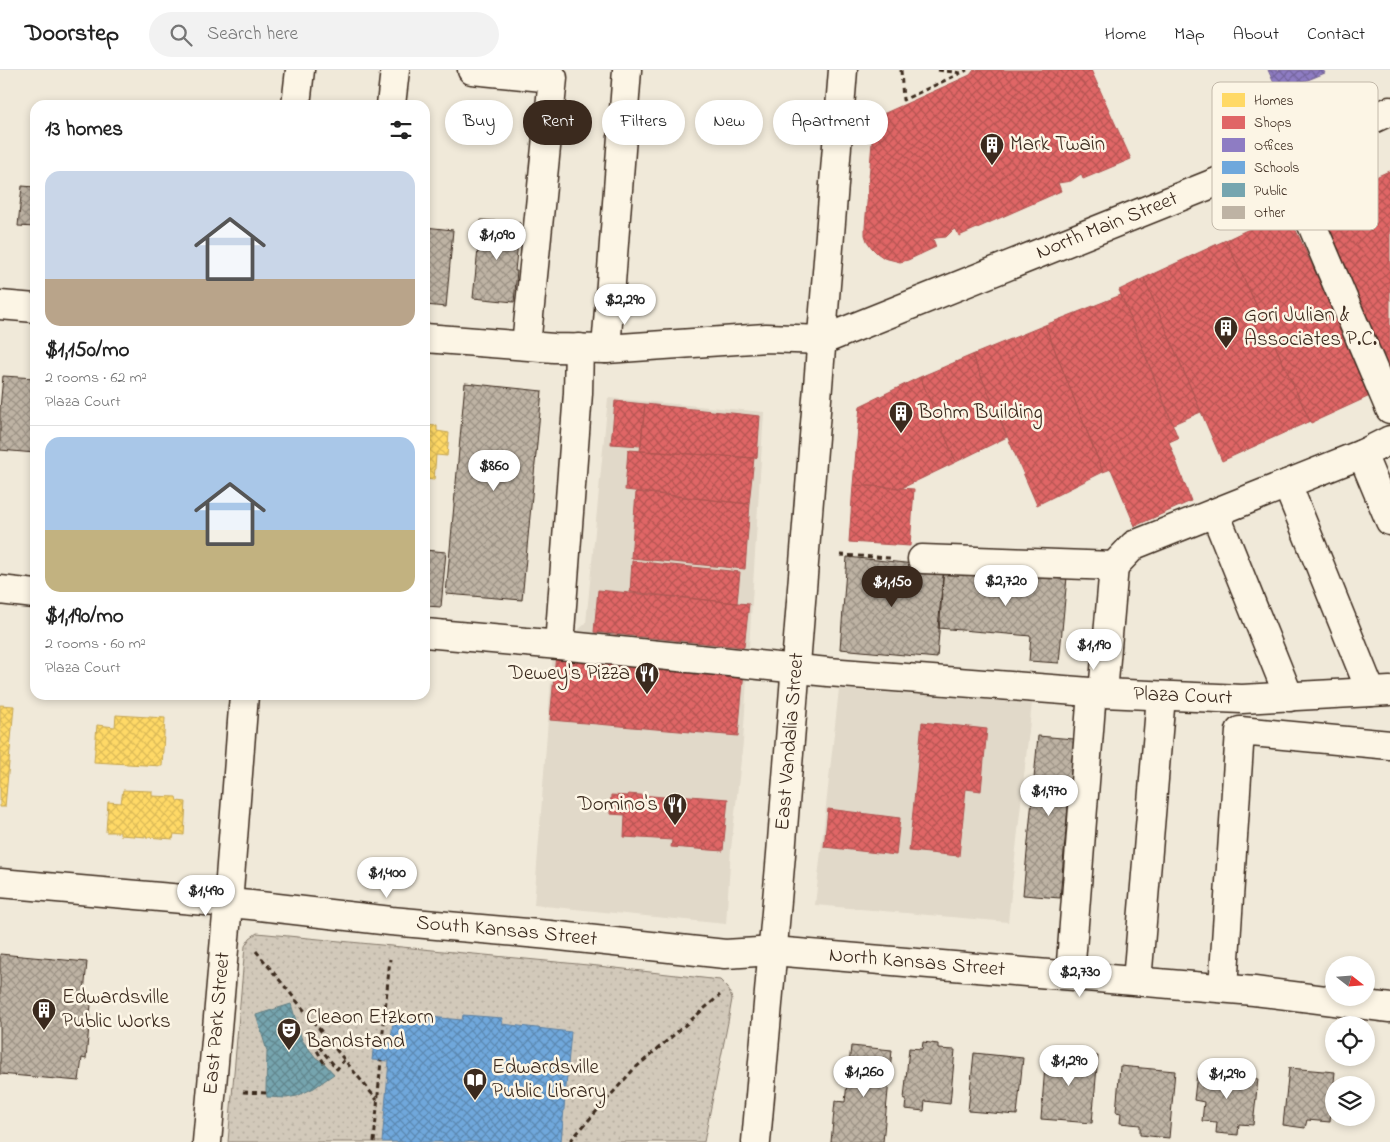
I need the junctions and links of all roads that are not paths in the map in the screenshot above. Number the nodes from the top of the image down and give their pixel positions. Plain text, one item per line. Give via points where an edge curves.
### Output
1 (300, 70) edge
2 (395, 70) edge
3 (472, 70) edge
4 (627, 70) edge
5 (843, 70) edge
6 (297, 100) edge
7 (392, 100) edge
8 (1390, 111) edge
9 (1378, 117) edge
10 (1212, 184) edge
11 (1314, 230) edge
12 (0, 305) edge
13 (30, 308) edge
14 (430, 338) edge
15 (823, 340) junction
16 (526, 345) junction
17 (593, 349) junction
18 (1390, 408) edge
19 (1390, 440) edge
20 (1362, 454) junction
21 (1287, 484) junction
22 (1215, 513) junction
23 (1390, 521) edge
24 (922, 559) road end
25 (1114, 566) junction
26 (0, 590) edge
27 (30, 593) edge
28 (430, 634) edge
29 (559, 646) junction
30 (797, 669) junction
31 (1381, 692) edge
32 (1097, 693) junction
33 (1161, 696) junction
34 (1289, 697) junction
35 (1242, 699) junction
36 (244, 700) edge
37 (1240, 731) junction
38 (1390, 745) edge
39 (0, 883) edge
40 (228, 904) junction
41 (773, 951) junction
42 (1070, 975) junction
43 (1137, 981) junction
44 (1223, 988) junction
45 (1390, 1008) edge
46 (207, 1142) edge
47 (756, 1142) edge

1 - 6 street
2 - 7 street
3 - 16 street via 552,78
4 - 17 street
5 - 15 street, East Vandalia Street
8 - 9 street, North Main Street
10 - 15 street, North Main Street
11 - 18 street
12 - 13 street
14 - 16 street
15 - 17 street via 766,338
15 - 30 street, East Vandalia Street
16 - 17 street
17 - 29 street via 578,393
19 - 20 street
20 - 21 street
20 - 23 street
21 - 22 street
21 - 31 street
22 - 25 street via 1134,546
22 - 34 street
24 - 25 street
25 - 32 street
26 - 27 street
28 - 29 street, Plaza Court
29 - 30 street, Plaza Court
30 - 32 street, Plaza Court
30 - 41 street, East Vandalia Street
31 - 34 street, Plaza Court
32 - 33 street, Plaza Court
32 - 42 street
33 - 35 street, Plaza Court
33 - 43 street
34 - 35 street, Plaza Court
35 - 37 street
36 - 40 street, East Park Street
37 - 38 street
37 - 44 street
39 - 40 street, South Kansas Street
40 - 41 street, South Kansas Street via 726,954
40 - 46 street, East Park Street
41 - 42 street, North Kansas Street
41 - 47 street, East Vandalia Street
42 - 43 street, North Kansas Street
43 - 44 street, North Kansas Street
44 - 45 street, North Kansas Street

